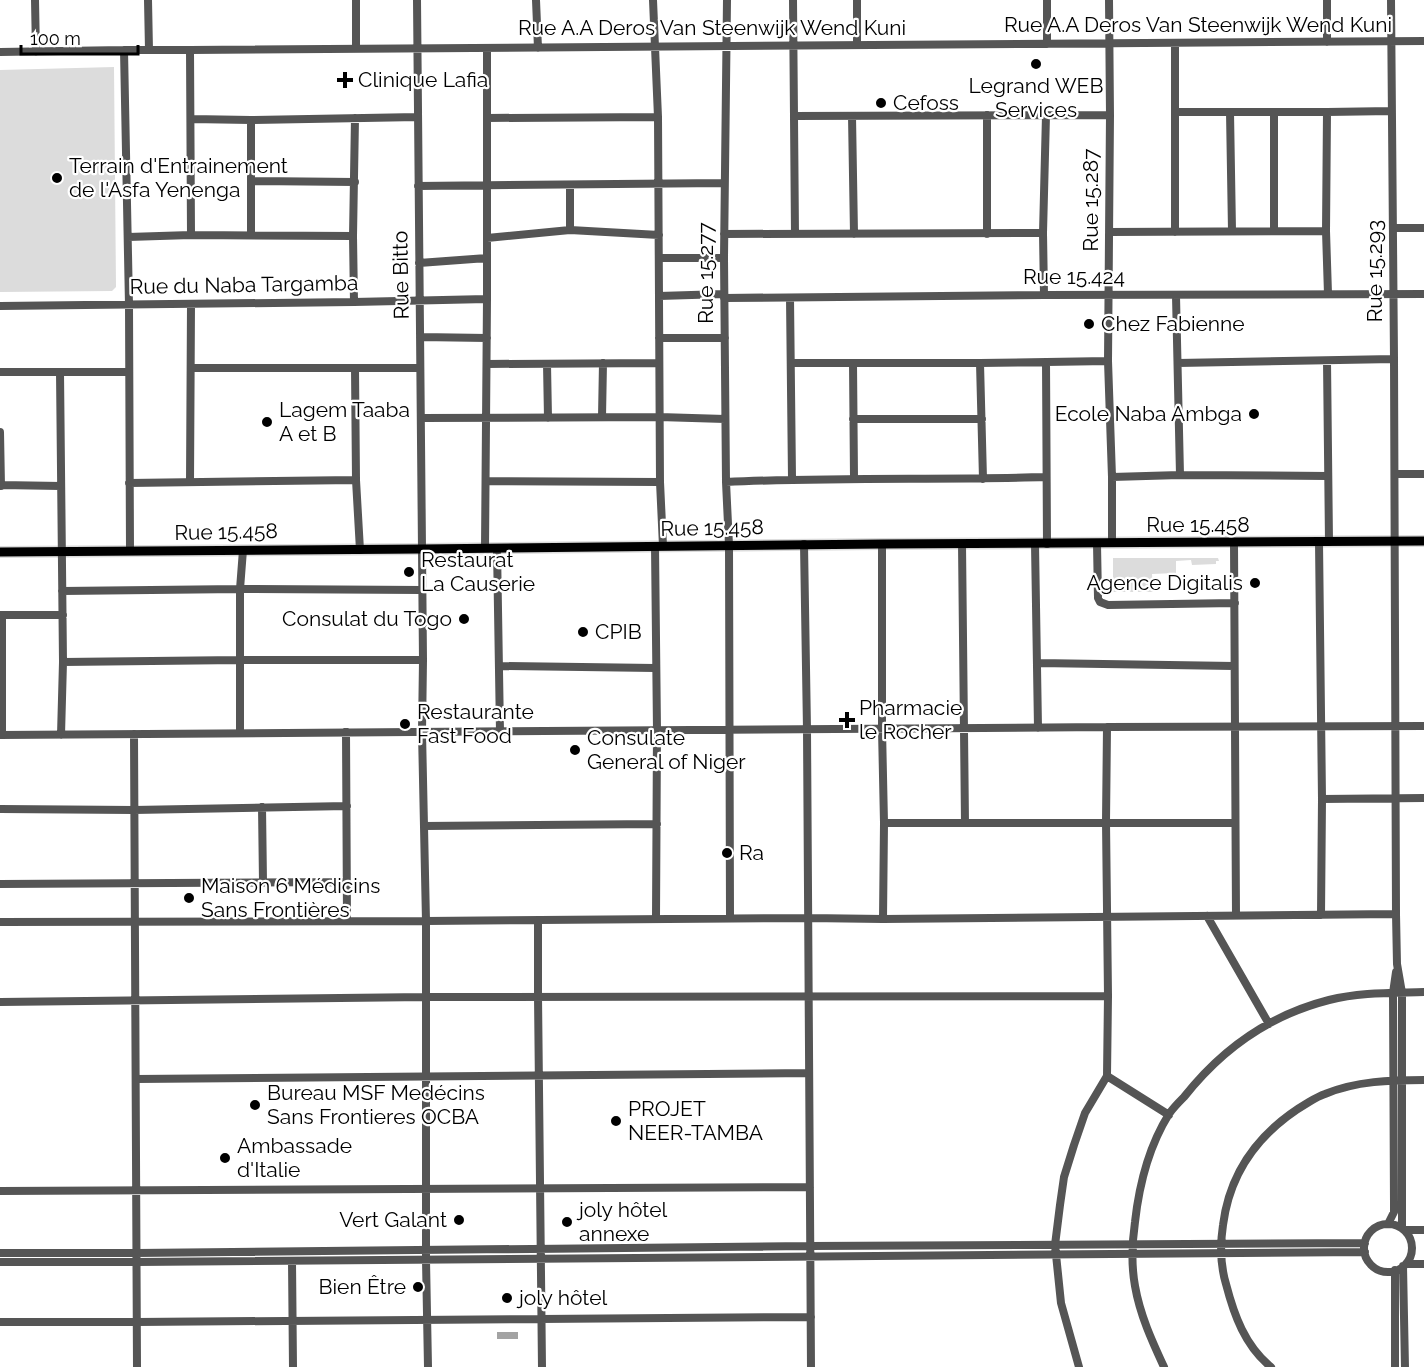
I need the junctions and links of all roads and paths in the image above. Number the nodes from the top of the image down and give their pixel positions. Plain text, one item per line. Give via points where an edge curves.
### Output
1 (35, 0) edge
2 (148, 0) edge
3 (356, 0) edge
4 (417, 0) edge
5 (536, 0) edge
6 (653, 0) edge
7 (727, 0) edge
8 (793, 0) edge
9 (857, 0) edge
10 (1047, 0) edge
11 (1109, 0) edge
12 (1326, 0) edge
13 (1391, 0) edge
14 (1391, 41) junction
15 (1424, 41) edge
16 (1326, 42) junction
17 (1175, 43) junction
18 (1047, 44) junction
19 (1109, 44) junction
20 (857, 45) junction
21 (727, 46) junction
22 (794, 46) junction
23 (655, 47) junction
24 (487, 48) junction
25 (538, 48) junction
26 (356, 49) junction
27 (417, 49) junction
28 (124, 50) junction
29 (149, 50) junction
30 (190, 50) junction
31 (0, 52) edge
32 (36, 52) junction
33 (1392, 111) junction
34 (1175, 112) junction
35 (1230, 112) junction
36 (1274, 112) junction
37 (1327, 112) junction
38 (987, 115) junction
39 (1046, 115) junction
40 (1110, 115) junction
41 (794, 116) junction
42 (852, 116) junction
43 (418, 117) junction
44 (658, 117) junction
45 (355, 118) junction
46 (487, 118) junction
47 (191, 119) junction
48 (251, 120) junction
49 (251, 181) junction
50 (355, 182) junction
51 (724, 183) junction
52 (659, 184) junction
53 (570, 185) junction
54 (418, 186) junction
55 (487, 186) junction
56 (1393, 228) junction
57 (1424, 228) edge
58 (570, 230) junction
59 (1274, 230) junction
60 (1232, 231) junction
61 (1326, 231) junction
62 (1109, 232) junction
63 (1175, 232) junction
64 (1043, 233) junction
65 (724, 234) junction
66 (795, 234) junction
67 (854, 234) junction
68 (987, 234) junction
69 (191, 235) junction
70 (252, 235) junction
71 (659, 235) junction
72 (353, 236) junction
73 (128, 237) junction
74 (487, 238) junction
75 (487, 258) junction
76 (659, 258) junction
77 (724, 258) junction
78 (419, 263) junction
79 (1328, 294) junction
80 (1393, 294) junction
81 (1424, 294) edge
82 (1044, 295) junction
83 (1108, 295) junction
84 (659, 296) junction
85 (724, 296) junction
86 (1176, 296) junction
87 (790, 298) junction
88 (488, 299) junction
89 (420, 300) junction
90 (354, 302) junction
91 (191, 304) junction
92 (129, 305) junction
93 (0, 306) edge
94 (420, 338) junction
95 (487, 338) junction
96 (659, 338) junction
97 (724, 338) junction
98 (1394, 359) junction
99 (1108, 361) junction
100 (1327, 361) junction
101 (1046, 362) junction
102 (603, 363) junction
103 (659, 363) junction
104 (790, 363) junction
105 (853, 363) junction
106 (980, 363) junction
107 (1178, 363) junction
108 (487, 364) junction
109 (547, 364) junction
110 (191, 368) junction
111 (356, 368) junction
112 (420, 368) junction
113 (0, 372) edge
114 (60, 372) junction
115 (129, 372) junction
116 (602, 417) junction
117 (659, 417) junction
118 (421, 418) junction
119 (487, 418) junction
120 (548, 418) junction
121 (725, 418) junction
122 (854, 418) junction
123 (982, 419) junction
124 (0, 432) edge
125 (1395, 474) junction
126 (1424, 474) edge
127 (1180, 475) junction
128 (1328, 476) junction
129 (1046, 477) junction
130 (1112, 477) junction
131 (792, 478) junction
132 (854, 478) junction
133 (983, 479) junction
134 (356, 480) junction
135 (486, 481) junction
136 (190, 482) junction
137 (660, 482) junction
138 (726, 482) junction
139 (129, 483) junction
140 (0, 486) edge
141 (61, 486) junction
142 (1395, 541) junction
143 (1424, 541) edge
144 (1318, 542) junction
145 (1329, 542) junction
146 (1112, 543) junction
147 (1234, 543) junction
148 (804, 544) junction
149 (882, 544) junction
150 (962, 544) junction
151 (1035, 544) junction
152 (1047, 544) junction
153 (1097, 544) junction
154 (729, 545) junction
155 (659, 546) junction
156 (485, 548) junction
157 (497, 548) junction
158 (360, 549) junction
159 (422, 549) junction
160 (243, 550) junction
161 (130, 551) junction
162 (0, 552) edge
163 (62, 552) junction
164 (240, 590) junction
165 (423, 590) junction
166 (62, 591) junction
167 (1236, 603) junction
168 (1, 615) edge
169 (63, 615) junction
170 (240, 660) junction
171 (423, 660) junction
172 (63, 662) junction
173 (1038, 663) junction
174 (500, 666) junction
175 (1234, 666) junction
176 (655, 668) junction
177 (2, 669) edge
178 (1236, 726) junction
179 (1320, 726) junction
180 (1395, 726) junction
181 (1424, 726) edge
182 (1107, 727) junction
183 (1038, 728) junction
184 (882, 729) junction
185 (964, 729) junction
186 (729, 730) junction
187 (807, 730) junction
188 (657, 731) junction
189 (346, 732) junction
190 (423, 732) junction
191 (500, 732) junction
192 (240, 733) junction
193 (134, 734) junction
194 (1, 735) edge
195 (61, 735) junction
196 (1424, 798) edge
197 (1322, 799) junction
198 (1395, 799) junction
199 (347, 806) junction
200 (262, 807) junction
201 (0, 809) edge
202 (134, 810) junction
203 (1106, 822) junction
204 (884, 823) junction
205 (965, 823) junction
206 (1235, 823) junction
207 (657, 824) junction
208 (424, 826) junction
209 (263, 882) junction
210 (347, 882) junction
211 (135, 883) junction
212 (0, 885) edge
213 (1396, 914) junction
214 (1236, 915) junction
215 (1321, 915) junction
216 (1206, 916) junction
217 (656, 918) junction
218 (730, 918) junction
219 (808, 918) junction
220 (1107, 918) junction
221 (883, 919) junction
222 (348, 920) junction
223 (538, 920) junction
224 (135, 921) junction
225 (426, 921) junction
226 (0, 922) edge
227 (1397, 964) junction
228 (1424, 992) edge
229 (1393, 993) junction
230 (1402, 993) junction
231 (538, 996) junction
232 (1108, 996) junction
233 (426, 997) junction
234 (808, 997) junction
235 (0, 1002) edge
236 (136, 1002) junction
237 (1269, 1024) junction
238 (809, 1073) junction
239 (538, 1075) junction
240 (1107, 1076) junction
241 (425, 1077) junction
242 (136, 1079) junction
243 (1393, 1080) junction
244 (1402, 1080) junction
245 (1424, 1080) edge
246 (1169, 1114) junction
247 (810, 1186) junction
248 (426, 1188) junction
249 (540, 1188) junction
250 (0, 1191) edge
251 (137, 1191) junction
252 (1388, 1224) junction
253 (1403, 1229) junction
254 (1424, 1230) edge
255 (1365, 1243) junction
256 (1132, 1244) junction
257 (1220, 1244) junction
258 (1056, 1245) junction
259 (810, 1246) junction
260 (916, 1246) junction
261 (966, 1246) junction
262 (540, 1249) junction
263 (427, 1251) junction
264 (1365, 1252) junction
265 (0, 1253) edge
266 (137, 1253) junction
267 (1221, 1254) junction
268 (1056, 1255) junction
269 (1132, 1255) junction
270 (811, 1256) junction
271 (916, 1256) junction
272 (966, 1256) junction
273 (540, 1259) junction
274 (426, 1260) junction
275 (292, 1261) junction
276 (0, 1262) edge
277 (137, 1262) junction
278 (1424, 1264) edge
279 (1402, 1267) junction
280 (811, 1317) junction
281 (428, 1320) junction
282 (541, 1320) junction
283 (292, 1321) junction
284 (0, 1322) edge
285 (137, 1322) junction
286 (137, 1367) edge
287 (293, 1367) edge
288 (428, 1367) edge
289 (542, 1367) edge
290 (811, 1367) edge
291 (1079, 1367) edge
292 (1164, 1367) edge
293 (1271, 1367) edge
294 (1395, 1367) edge
295 (1405, 1367) edge

1 - 32 street
2 - 29 street
3 - 26 street
4 - 27 street, Rue Bitto
5 - 25 street
6 - 23 street
7 - 21 street, Rue 15.277
8 - 22 street
9 - 20 street
10 - 18 street
11 - 19 street, Rue 15.287
12 - 16 street
13 - 14 street, Rue 15.293
14 - 15 street, Rue A.A Deros Van Steenwijk Wend Kuni
14 - 16 street, Rue A.A Deros Van Steenwijk Wend Kuni
14 - 33 street, Rue 15.293
16 - 17 street, Rue A.A Deros Van Steenwijk Wend Kuni
17 - 19 street, Rue A.A Deros Van Steenwijk Wend Kuni
17 - 34 street
18 - 19 street, Rue A.A Deros Van Steenwijk Wend Kuni
18 - 20 street, Rue A.A Deros Van Steenwijk Wend Kuni
19 - 40 street, Rue 15.287
20 - 22 street, Rue A.A Deros Van Steenwijk Wend Kuni
21 - 22 street, Rue A.A Deros Van Steenwijk Wend Kuni
21 - 23 street, Rue A.A Deros Van Steenwijk Wend Kuni
21 - 51 street, Rue 15.277
22 - 41 street
23 - 25 street, Rue A.A Deros Van Steenwijk Wend Kuni
23 - 44 street
24 - 25 street, Rue A.A Deros Van Steenwijk Wend Kuni
24 - 27 street, Rue A.A Deros Van Steenwijk Wend Kuni
24 - 46 street
26 - 27 street, Rue A.A Deros Van Steenwijk Wend Kuni
26 - 30 street, Rue A.A Deros Van Steenwijk Wend Kuni
27 - 43 street, Rue Bitto
28 - 29 street, Rue A.A Deros Van Steenwijk Wend Kuni
28 - 32 street, Rue A.A Deros Van Steenwijk Wend Kuni
28 - 73 street
29 - 30 street, Rue A.A Deros Van Steenwijk Wend Kuni
30 - 47 street
31 - 32 street, Rue A.A Deros Van Steenwijk Wend Kuni
33 - 37 street
33 - 56 street, Rue 15.293
34 - 35 street
34 - 63 street
35 - 36 street
35 - 60 street
36 - 37 street
36 - 59 street
37 - 61 street
38 - 39 street
38 - 42 street
38 - 68 street
39 - 40 street
39 - 64 street
40 - 62 street, Rue 15.287
41 - 42 street
41 - 66 street
42 - 67 street
43 - 45 street
43 - 54 street, Rue Bitto
44 - 46 street
44 - 52 street
45 - 48 street
45 - 50 street
46 - 55 street
47 - 48 street
47 - 69 street
48 - 49 street
49 - 50 street
49 - 70 street
50 - 72 street
51 - 52 street
51 - 65 street, Rue 15.277
52 - 53 street
52 - 71 street
53 - 55 street
53 - 58 street
54 - 55 street
54 - 78 street, Rue Bitto
55 - 74 street
56 - 57 street
56 - 80 street, Rue 15.293
58 - 71 street
58 - 74 street
59 - 60 street
59 - 61 street
60 - 63 street
61 - 79 street
62 - 63 street
62 - 83 street, Rue 15.287
64 - 68 street
64 - 82 street
65 - 66 street
65 - 77 street, Rue 15.277
66 - 67 street
67 - 68 street
69 - 70 street
69 - 73 street
70 - 72 street
71 - 76 street
72 - 90 street
73 - 92 street
74 - 75 street
75 - 78 street
75 - 88 street
76 - 77 street
76 - 84 street
77 - 85 street, Rue 15.277
78 - 89 street, Rue Bitto
79 - 80 street, Rue 15.424
79 - 86 street, Rue 15.424
80 - 81 street, Rue 15.424
80 - 98 street, Rue 15.293
82 - 83 street, Rue 15.424
82 - 87 street, Rue 15.424
83 - 86 street, Rue 15.424
83 - 99 street, Rue 15.287
84 - 85 street, Rue 15.424
84 - 96 street
85 - 87 street, Rue 15.424
85 - 97 street, Rue 15.277
86 - 107 street
87 - 104 street
88 - 89 street, Rue du Naba Targamba
88 - 95 street
89 - 90 street, Rue du Naba Targamba
89 - 94 street, Rue Bitto
90 - 91 street, Rue du Naba Targamba
91 - 92 street, Rue du Naba Targamba
91 - 110 street
92 - 93 street, Rue du Naba Targamba
92 - 115 street
94 - 95 street
94 - 112 street, Rue Bitto
95 - 108 street
96 - 97 street
96 - 103 street
97 - 121 street, Rue 15.277
98 - 100 street
98 - 125 street, Rue 15.293
99 - 101 street
99 - 130 street, Rue 15.287
100 - 107 street
100 - 128 street
101 - 106 street
101 - 129 street
102 - 103 street
102 - 109 street
102 - 116 street
103 - 117 street
104 - 105 street
104 - 131 street
105 - 106 street
105 - 122 street
106 - 123 street
107 - 127 street
108 - 109 street
108 - 119 street
109 - 120 street
110 - 111 street
110 - 136 street
111 - 112 street
111 - 134 street
112 - 118 street, Rue Bitto
113 - 114 street
114 - 115 street
114 - 141 street
115 - 139 street
116 - 117 street
116 - 120 street
117 - 121 street
117 - 137 street
118 - 119 street
118 - 159 street, Rue Bitto
119 - 120 street
119 - 135 street
121 - 138 street, Rue 15.277
122 - 123 street
122 - 132 street
123 - 133 street
124 - 140 street
125 - 126 street
125 - 142 street, Rue 15.293
127 - 128 street
127 - 130 street
128 - 145 street
129 - 133 street
129 - 152 street
130 - 146 street, Rue 15.287
131 - 132 street
131 - 138 street
132 - 133 street
134 - 136 street
134 - 158 street
135 - 137 street
135 - 156 street
136 - 139 street
137 - 155 street
138 - 154 street, Rue 15.277
139 - 161 street
140 - 141 street
141 - 163 street
142 - 143 main road, Rue 15.458
142 - 145 main road, Rue 15.458
142 - 180 street, Rue 15.293
144 - 145 main road, Rue 15.458
144 - 147 main road, Rue 15.458
144 - 179 street
146 - 147 main road, Rue 15.458
146 - 153 main road, Rue 15.458
147 - 167 street
148 - 149 main road, Rue 15.458
148 - 154 main road, Rue 15.458
148 - 187 street
149 - 150 main road, Rue 15.458
149 - 184 street
150 - 151 main road, Rue 15.458
150 - 185 street
151 - 152 main road, Rue 15.458
151 - 173 street
152 - 153 main road, Rue 15.458
153 - 167 street via 1098,598 1104,604
154 - 155 main road, Rue 15.458
154 - 186 street, Rue 15.277
155 - 157 main road, Rue 15.458
155 - 176 street
156 - 157 main road, Rue 15.458
156 - 159 main road, Rue 15.458
157 - 174 street
158 - 159 main road, Rue 15.458
158 - 160 main road, Rue 15.458
159 - 165 street, Rue Bitto
160 - 161 main road, Rue 15.458
160 - 164 street
161 - 163 main road, Rue 15.458
162 - 163 main road, Rue 15.458
163 - 166 street
164 - 165 street
164 - 166 street
164 - 170 street
165 - 171 street, Rue Bitto
166 - 169 street
167 - 175 street
168 - 169 street
168 - 177 street
169 - 172 street
170 - 171 street
170 - 172 street
170 - 192 street
171 - 190 street, Rue Bitto
172 - 195 street
173 - 175 street
173 - 183 street
174 - 176 street
174 - 191 street
175 - 178 street
176 - 188 street
177 - 194 street
178 - 179 street
178 - 182 street
178 - 206 street
179 - 180 street
179 - 197 street
180 - 181 street
180 - 198 street, Rue 15.293
182 - 183 street
182 - 203 street
183 - 185 street
184 - 185 street
184 - 187 street
184 - 204 street
185 - 205 street
186 - 187 street
186 - 188 street
186 - 218 street, Rue 15.277
187 - 219 street
188 - 191 street
188 - 207 street
189 - 190 street
189 - 192 street
189 - 199 street
190 - 191 street
190 - 208 street, Rue Bitto
192 - 193 street
193 - 195 street
193 - 202 street
194 - 195 street
196 - 198 street
197 - 198 street
197 - 215 street
198 - 213 street, Rue 15.293
199 - 200 street
199 - 210 street
200 - 202 street
200 - 209 street
201 - 202 street
202 - 211 street
203 - 205 street
203 - 206 street
203 - 220 street
204 - 205 street
204 - 221 street
206 - 214 street
207 - 208 street
207 - 217 street
208 - 225 street, Rue Bitto
209 - 210 street
209 - 211 street
210 - 222 street
211 - 212 street
211 - 224 street
213 - 215 street
213 - 227 street, Rue 15.293
214 - 215 street
214 - 216 street
216 - 220 street
216 - 237 street
217 - 218 street
217 - 223 street
218 - 219 street
219 - 221 street
219 - 234 street
220 - 221 street
220 - 232 street
222 - 224 street
222 - 225 street
223 - 225 street
223 - 231 street
224 - 226 street
224 - 236 street
225 - 233 street, Rue Bitto
227 - 229 street
227 - 230 street
228 - 230 street
229 - 230 street
229 - 237 street via 1329,1000
229 - 243 street
230 - 244 street
231 - 233 street
231 - 234 street
231 - 239 street
232 - 234 street
232 - 240 street
233 - 236 street
233 - 241 street, Rue Bitto
234 - 238 street
235 - 236 street
236 - 242 street
237 - 246 street via 1217,1060
238 - 239 street
238 - 247 street
239 - 241 street
239 - 249 street
240 - 246 street
240 - 258 street via 1086,1113 1064,1177
241 - 242 street
241 - 248 street, Rue Bitto
242 - 251 street
243 - 244 street
243 - 252 street via 1394,1212
243 - 257 street via 1354,1084 1324,1094 1293,1111 1269,1131 1250,1153 1235,1180 1226,1205
244 - 245 street
244 - 253 street
246 - 256 street via 1146,1168
247 - 249 street
247 - 259 street
248 - 249 street
248 - 251 street
248 - 263 street, Rue Bitto
249 - 262 street
250 - 251 street
251 - 266 street
252 - 253 street
252 - 255 street via 1371,1232
253 - 254 street
253 - 279 street via 1412,1250
255 - 257 street
255 - 264 street
256 - 257 street
256 - 258 street
256 - 269 street
257 - 267 street
258 - 261 street
258 - 268 street
259 - 260 street
259 - 262 street
259 - 270 street
260 - 261 street
260 - 271 street
261 - 272 street
262 - 263 street
262 - 273 street
263 - 266 street
263 - 274 street, Rue Bitto
264 - 267 street
264 - 279 street via 1376,1268 1389,1271
265 - 266 street
266 - 277 street
267 - 269 street
267 - 293 street via 1238,1323
268 - 269 street
268 - 272 street
268 - 291 street via 1061,1303
269 - 292 street via 1141,1312
270 - 271 street
270 - 273 street
270 - 280 street
271 - 272 street
273 - 274 street
273 - 282 street
274 - 275 street
274 - 281 street, Rue Bitto
275 - 277 street
275 - 283 street
276 - 277 street
277 - 285 street
278 - 279 street
279 - 294 street
279 - 295 street
280 - 282 street
280 - 290 street
281 - 282 street
281 - 283 street
281 - 288 street, Rue Bitto
282 - 289 street
283 - 285 street
283 - 287 street
284 - 285 street
285 - 286 street

